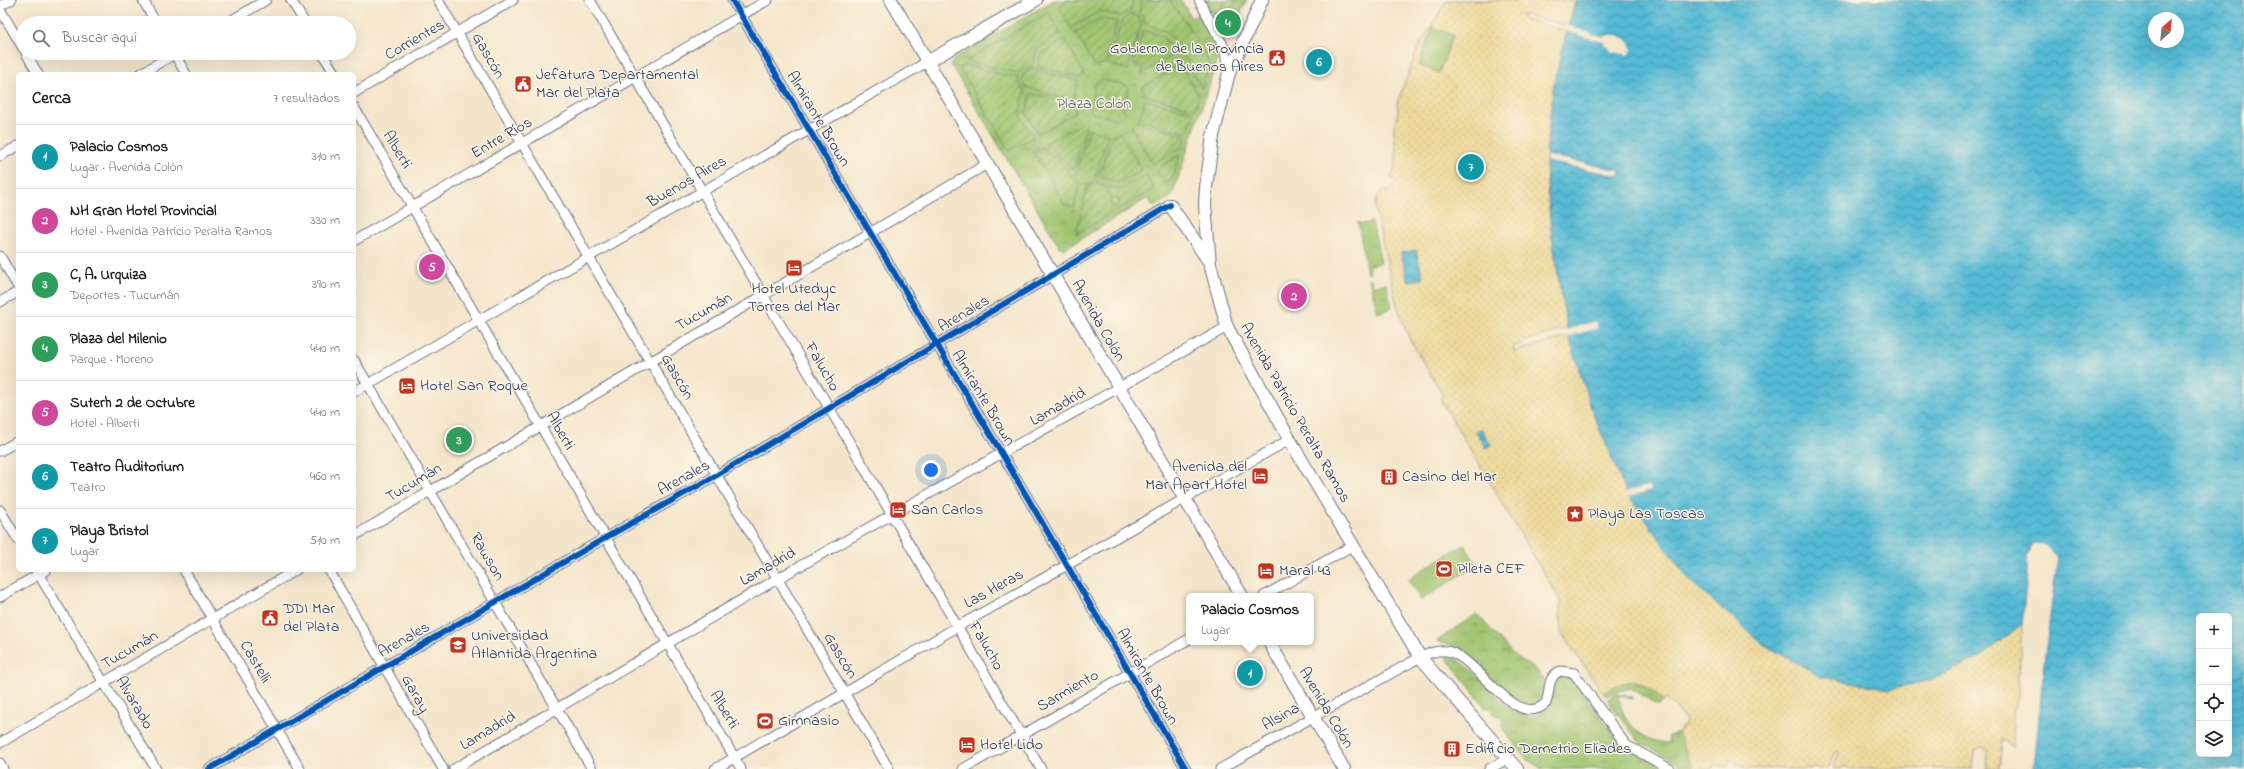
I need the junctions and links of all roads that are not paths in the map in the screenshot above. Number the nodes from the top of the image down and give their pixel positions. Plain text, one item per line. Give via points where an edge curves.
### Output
1 (11, 0) edge
2 (143, 0) edge
3 (266, 0) edge
4 (291, 0) edge
5 (438, 0) edge
6 (513, 0) edge
7 (590, 0) edge
8 (732, 0) edge
9 (768, 0) edge
10 (891, 0) edge
11 (1036, 0) edge
12 (1199, 0) edge
13 (1262, 0) edge
14 (0, 8) edge
15 (152, 16) edge
16 (239, 16) edge
17 (301, 16) edge
18 (741, 16) junction
19 (457, 33) junction
20 (16, 36) edge
21 (30, 60) edge
22 (163, 60) edge
23 (179, 60) edge
24 (326, 60) edge
25 (927, 62) junction
26 (37, 72) edge
27 (143, 72) edge
28 (185, 72) edge
29 (334, 72) edge
30 (1230, 73) junction
31 (635, 77) junction
32 (356, 92) edge
33 (356, 110) edge
34 (809, 130) junction
35 (521, 144) junction
36 (16, 147) edge
37 (0, 156) edge
38 (988, 164) junction
39 (702, 192) junction
40 (412, 206) junction
41 (1170, 206) joint
42 (870, 233) junction
43 (356, 240) edge
44 (0, 256) edge
45 (588, 257) junction
46 (1210, 264) junction
47 (1054, 276) junction
48 (16, 284) edge
49 (16, 293) edge
50 (763, 296) junction
51 (0, 302) edge
52 (478, 320) junction
53 (1227, 327) junction
54 (937, 345) junction
55 (650, 361) junction
56 (356, 363) edge
57 (368, 384) junction
58 (1119, 387) junction
59 (356, 391) edge
60 (829, 409) junction
61 (540, 425) junction
62 (1290, 440) junction
63 (16, 442) edge
64 (0, 451) edge
65 (1002, 454) junction
66 (717, 475) junction
67 (431, 490) junction
68 (1185, 500) junction
69 (0, 510) edge
70 (891, 516) junction
71 (356, 535) edge
72 (16, 537) edge
73 (605, 538) junction
74 (1352, 546) junction
75 (1067, 566) junction
76 (40, 572) edge
77 (185, 572) edge
78 (293, 572) edge
79 (330, 572) edge
80 (777, 579) junction
81 (1240, 593) edge
82 (1269, 593) edge
83 (0, 597) edge
84 (495, 602) junction
85 (213, 619) junction
86 (957, 627) junction
87 (1186, 641) edge
88 (666, 644) junction
89 (1271, 645) edge
90 (1420, 657) junction
91 (385, 666) junction
92 (1130, 673) junction
93 (104, 682) junction
94 (845, 693) junction
95 (556, 709) junction
96 (1312, 716) junction
97 (277, 730) junction
98 (1021, 736) junction
99 (0, 743) edge
100 (735, 758) junction
101 (1506, 759) junction
102 (0, 763) edge
103 (1494, 768) edge
104 (3, 769) edge
105 (156, 769) edge
106 (209, 769) edge
107 (300, 769) edge
108 (442, 769) edge
109 (454, 769) edge
110 (592, 769) edge
111 (715, 769) edge
112 (741, 769) edge
113 (889, 769) edge
114 (963, 769) edge
115 (1041, 769) edge
116 (1186, 769) edge
117 (1220, 769) edge
118 (1344, 769) edge
119 (1517, 769) edge
120 (1670, 769) edge

1 - 14 street
2 - 15 street
3 - 16 street
4 - 17 street
5 - 19 street, Gascón
6 - 19 street, Corrientes
7 - 31 street, Falucho
8 - 18 street, Almirante Brown
9 - 18 street, Entre Ríos
10 - 25 main road, Avenida Colón
11 - 25 main road, Buenos Aires
12 - 30 street via 1224,47
13 - 30 main road, Avenida Patricio Peralta Ramos
14 - 20 street
18 - 31 street, Entre Ríos
18 - 34 street, Almirante Brown
19 - 32 street, Corrientes
19 - 35 street, Gascón
21 - 26 street
22 - 27 street
23 - 28 street
24 - 29 street
25 - 34 street, Buenos Aires
25 - 38 main road, Avenida Colón
30 - 46 main road, Avenida Patricio Peralta Ramos via 1213,136 1206,187
31 - 35 street, Entre Ríos
31 - 39 street, Falucho
33 - 40 street, Alberti
34 - 39 street, Buenos Aires
34 - 42 street, Almirante Brown
35 - 40 street, Entre Ríos
35 - 45 street, Gascón
36 - 37 street
38 - 42 street, Tucumán
38 - 47 main road, Avenida Colón
39 - 45 street, Buenos Aires
39 - 50 street, Falucho
40 - 43 street, Entre Ríos
40 - 52 street, Alberti
41 - 46 main road
41 - 47 street, Arenales
42 - 50 street, Tucumán
42 - 54 street, Almirante Brown
44 - 48 street
45 - 52 street, Buenos Aires
45 - 55 street, Gascón
46 - 53 main road, Avenida Patricio Peralta Ramos
47 - 54 street, Arenales
47 - 58 main road, Avenida Colón
49 - 51 street
50 - 55 street, Tucumán
50 - 60 street, Falucho
52 - 57 street, Buenos Aires
52 - 61 street, Alberti
53 - 58 street, Lamadrid
53 - 62 main road, Avenida Patricio Peralta Ramos
54 - 60 street, Arenales
54 - 65 street, Almirante Brown
55 - 61 street, Tucumán
55 - 66 street, Gascón
56 - 57 street, Rawson
57 - 59 street, Buenos Aires
57 - 67 street, Rawson
58 - 65 street, Lamadrid
58 - 68 main road, Avenida Colón
60 - 66 street, Arenales
60 - 70 street, Falucho
61 - 67 street, Tucumán
61 - 73 street, Alberti
62 - 68 street, Las Heras
62 - 74 main road, Avenida Patricio Peralta Ramos
63 - 64 street
65 - 70 street, Lamadrid
65 - 75 street, Almirante Brown
66 - 73 street, Arenales
66 - 80 street, Gascón
67 - 71 street, Tucumán
67 - 84 street, Rawson
68 - 75 street, Las Heras
68 - 81 main road, Avenida Colón
69 - 72 street
70 - 80 street, Lamadrid
70 - 86 street, Falucho
73 - 84 street, Arenales
73 - 88 street, Alberti
74 - 82 street
74 - 90 main road, Avenida Patricio Peralta Ramos
75 - 86 street, Las Heras
75 - 92 street, Almirante Brown
76 - 83 street
76 - 93 street, Alvarado
77 - 85 street, Castelli
78 - 85 street, Tucumán
79 - 91 street, Garay
80 - 88 street, Lamadrid
80 - 94 street, Gascón
84 - 91 street, Arenales
84 - 95 street, Rawson
85 - 93 street, Tucumán
85 - 97 street, Castelli
86 - 94 street, Las Heras
86 - 98 street, Falucho
87 - 92 street, Sarmiento
88 - 95 street, Lamadrid
88 - 100 street, Alberti
89 - 96 main road, Avenida Colón
90 - 96 street, Alsina
90 - 101 main road, Avenida Patricio Peralta Ramos
90 - 120 street, Alsina via 1440,651 1457,654 1507,700 1527,709 1536,709 1546,703 1554,674 1560,670 1574,673 1626,744
91 - 97 street, Arenales
91 - 108 street, Garay
92 - 98 street, Sarmiento
92 - 116 street, Almirante Brown
93 - 99 street, Tucumán
93 - 105 street, Alvarado
94 - 100 street, Las Heras
94 - 113 street, Gascón
95 - 109 street, Lamadrid
95 - 110 street, Rawson
96 - 117 street, Alsina
96 - 118 main road, Avenida Colón
97 - 106 street, Arenales
97 - 107 street, Castelli
98 - 114 street, Sarmiento
98 - 115 street, Falucho
100 - 111 street, Las Heras
100 - 112 street, Alberti
101 - 103 street
101 - 119 main road, Avenida Patricio Peralta Ramos
102 - 104 street

